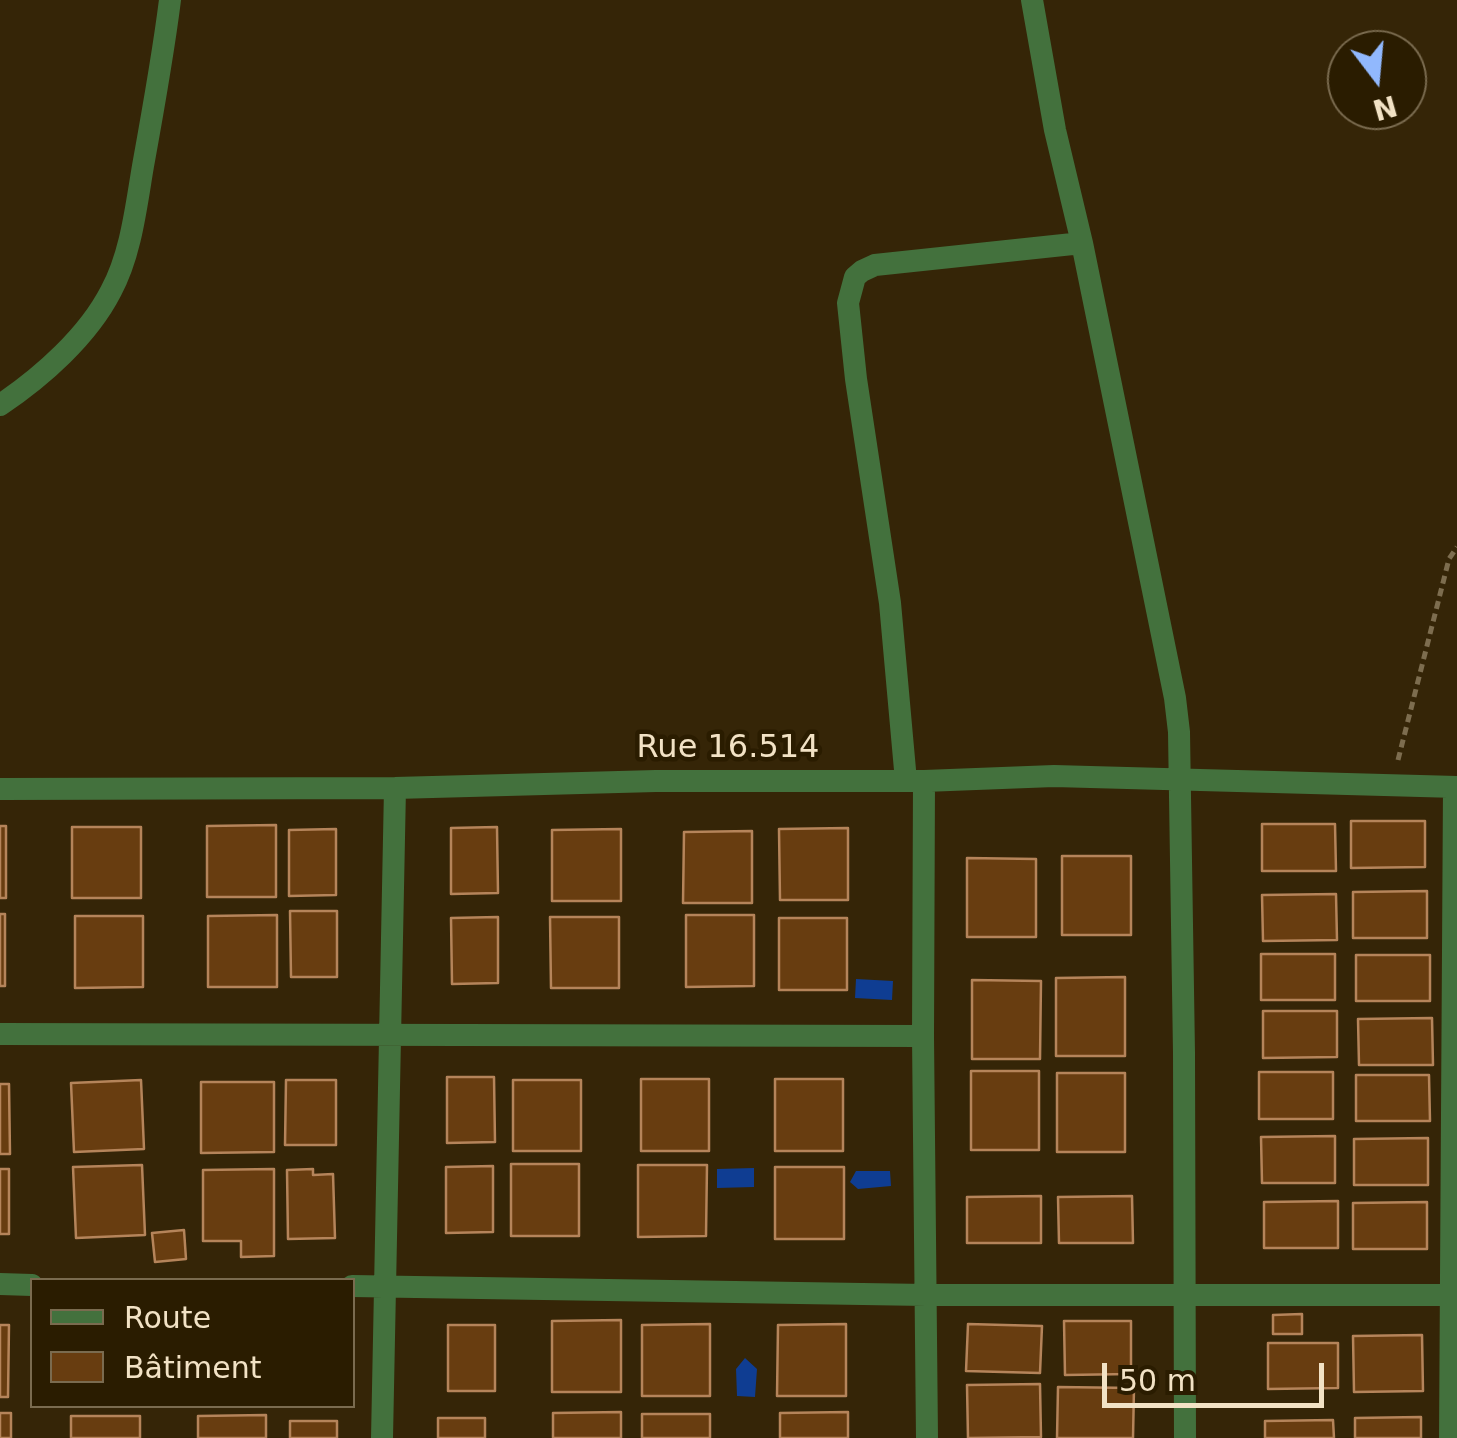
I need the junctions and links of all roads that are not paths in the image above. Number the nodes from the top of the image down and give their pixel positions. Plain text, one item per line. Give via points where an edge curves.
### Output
1 (170, 0) edge
2 (1032, 0) edge
3 (1082, 243) junction
4 (0, 405) edge
5 (1180, 779) junction
6 (915, 781) junction
7 (1455, 787) edge
8 (396, 788) junction
9 (0, 790) edge
10 (0, 1034) edge
11 (390, 1034) junction
12 (923, 1036) junction
13 (0, 1284) edge
14 (30, 1284) edge
15 (355, 1286) edge
16 (385, 1286) junction
17 (926, 1295) junction
18 (1453, 1295) edge
19 (1185, 1297) junction
20 (382, 1438) edge
21 (927, 1438) edge
22 (1186, 1438) edge
23 (1450, 1438) edge

1 - 4 street via 135,214 113,289 69,348
2 - 3 street
3 - 5 street via 1175,698
3 - 6 street via 875,265 851,284 856,380
5 - 6 street, Rue 16.514
5 - 7 street, Rue 16.514
5 - 19 street
6 - 8 street, Rue 16.514
6 - 12 street
7 - 18 street
8 - 9 street, Rue 16.514
8 - 11 street
10 - 11 street
11 - 12 street
11 - 16 street
12 - 17 street
13 - 14 street
15 - 16 street
16 - 17 street
16 - 20 street
17 - 19 street
17 - 21 street
18 - 19 street
18 - 23 street
19 - 22 street

